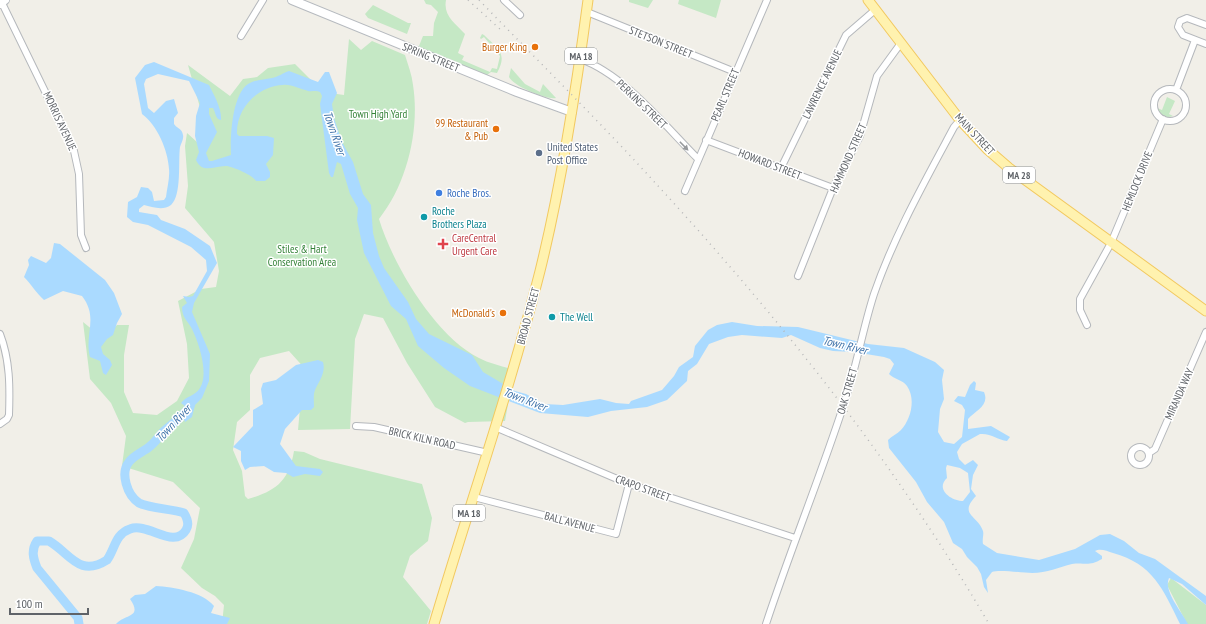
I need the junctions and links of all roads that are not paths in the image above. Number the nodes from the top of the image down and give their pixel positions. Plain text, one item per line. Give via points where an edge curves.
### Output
1 (263, 0) edge
2 (292, 0) edge
3 (504, 0) edge
4 (588, 0) edge
5 (767, 0) edge
6 (868, 0) edge
7 (2, 2) edge
8 (875, 10) junction
9 (587, 12) junction
10 (520, 15) dead end
11 (1206, 25) edge
12 (241, 36) dead end
13 (1196, 40) junction
14 (901, 43) junction
15 (1206, 44) edge
16 (580, 59) junction
17 (735, 72) junction
18 (1176, 90) junction
19 (572, 112) junction
20 (1163, 119) junction
21 (960, 120) junction
22 (706, 140) junction
23 (698, 159) junction
24 (781, 168) junction
25 (833, 188) junction
26 (685, 191) dead end
27 (1111, 243) junction
28 (86, 248) dead end
29 (798, 276) dead end
30 (1206, 311) edge
31 (1086, 325) dead end
32 (1206, 332) edge
33 (0, 334) edge
34 (0, 424) edge
35 (356, 426) dead end
36 (495, 427) junction
37 (488, 453) junction
38 (1149, 453) dead end
39 (629, 484) junction
40 (474, 497) junction
41 (795, 538) junction
42 (434, 624) edge
43 (766, 624) edge

1 - 12 street
2 - 19 street, SPRING STREET
3 - 10 street
4 - 9 main road, BROAD STREET / MA 18
5 - 17 street, PEARL STREET
6 - 8 main road, MAIN STREET / MA 28
7 - 28 street, MORRIS AVENUE via 74,151 79,174 81,235
8 - 14 main road, MAIN STREET / MA 28
8 - 24 street, LAWRENCE AVENUE via 846,35
9 - 16 main road, BROAD STREET / MA 18
9 - 17 street, STETSON STREET
11 - 13 street via 1187,18 1179,22 1180,32
13 - 15 street
13 - 18 street
14 - 21 main road, MAIN STREET / MA 28
14 - 25 street, HAMMOND STREET via 877,76 862,132
16 - 19 main road, BROAD STREET / MA 18
16 -> 23 street, PERKINS STREET via 602,69 624,85
17 - 22 street, PEARL STREET
18 - 20 street via 1163,90 1155,100 1156,112
18 - 20 street via 1185,99 1184,111 1175,120
19 - 36 main road, BROAD STREET / MA 18 via 547,243
20 - 27 street, HEMLOCK DRIVE
21 - 27 main road, MAIN STREET / MA 28 via 1009,168
21 - 41 street, OAK STREET via 913,205 883,269 843,407
22 - 23 street, PEARL STREET
22 - 24 street, HOWARD STREET
23 - 26 street, PEARL STREET
24 - 25 street, HOWARD STREET
25 - 29 street, HAMMOND STREET
27 - 30 main road, MAIN STREET / MA 28
27 - 31 street, HEMLOCK DRIVE via 1080,299 1080,310
32 - 38 street, MIRANDA WAY via 1155,449
33 - 34 street via 7,358 9,378 8,415 7,420
35 - 37 street, BRICK KILN ROAD via 374,427
36 - 37 main road, BROAD STREET / MA 18
36 - 39 street, CRAPO STREET
37 - 40 main road, BROAD STREET / MA 18
39 - 40 street, BALL AVENUE via 616,534
39 - 41 street, CRAPO STREET
40 - 42 main road, BROAD STREET / MA 18
41 - 43 street, OAK STREET

